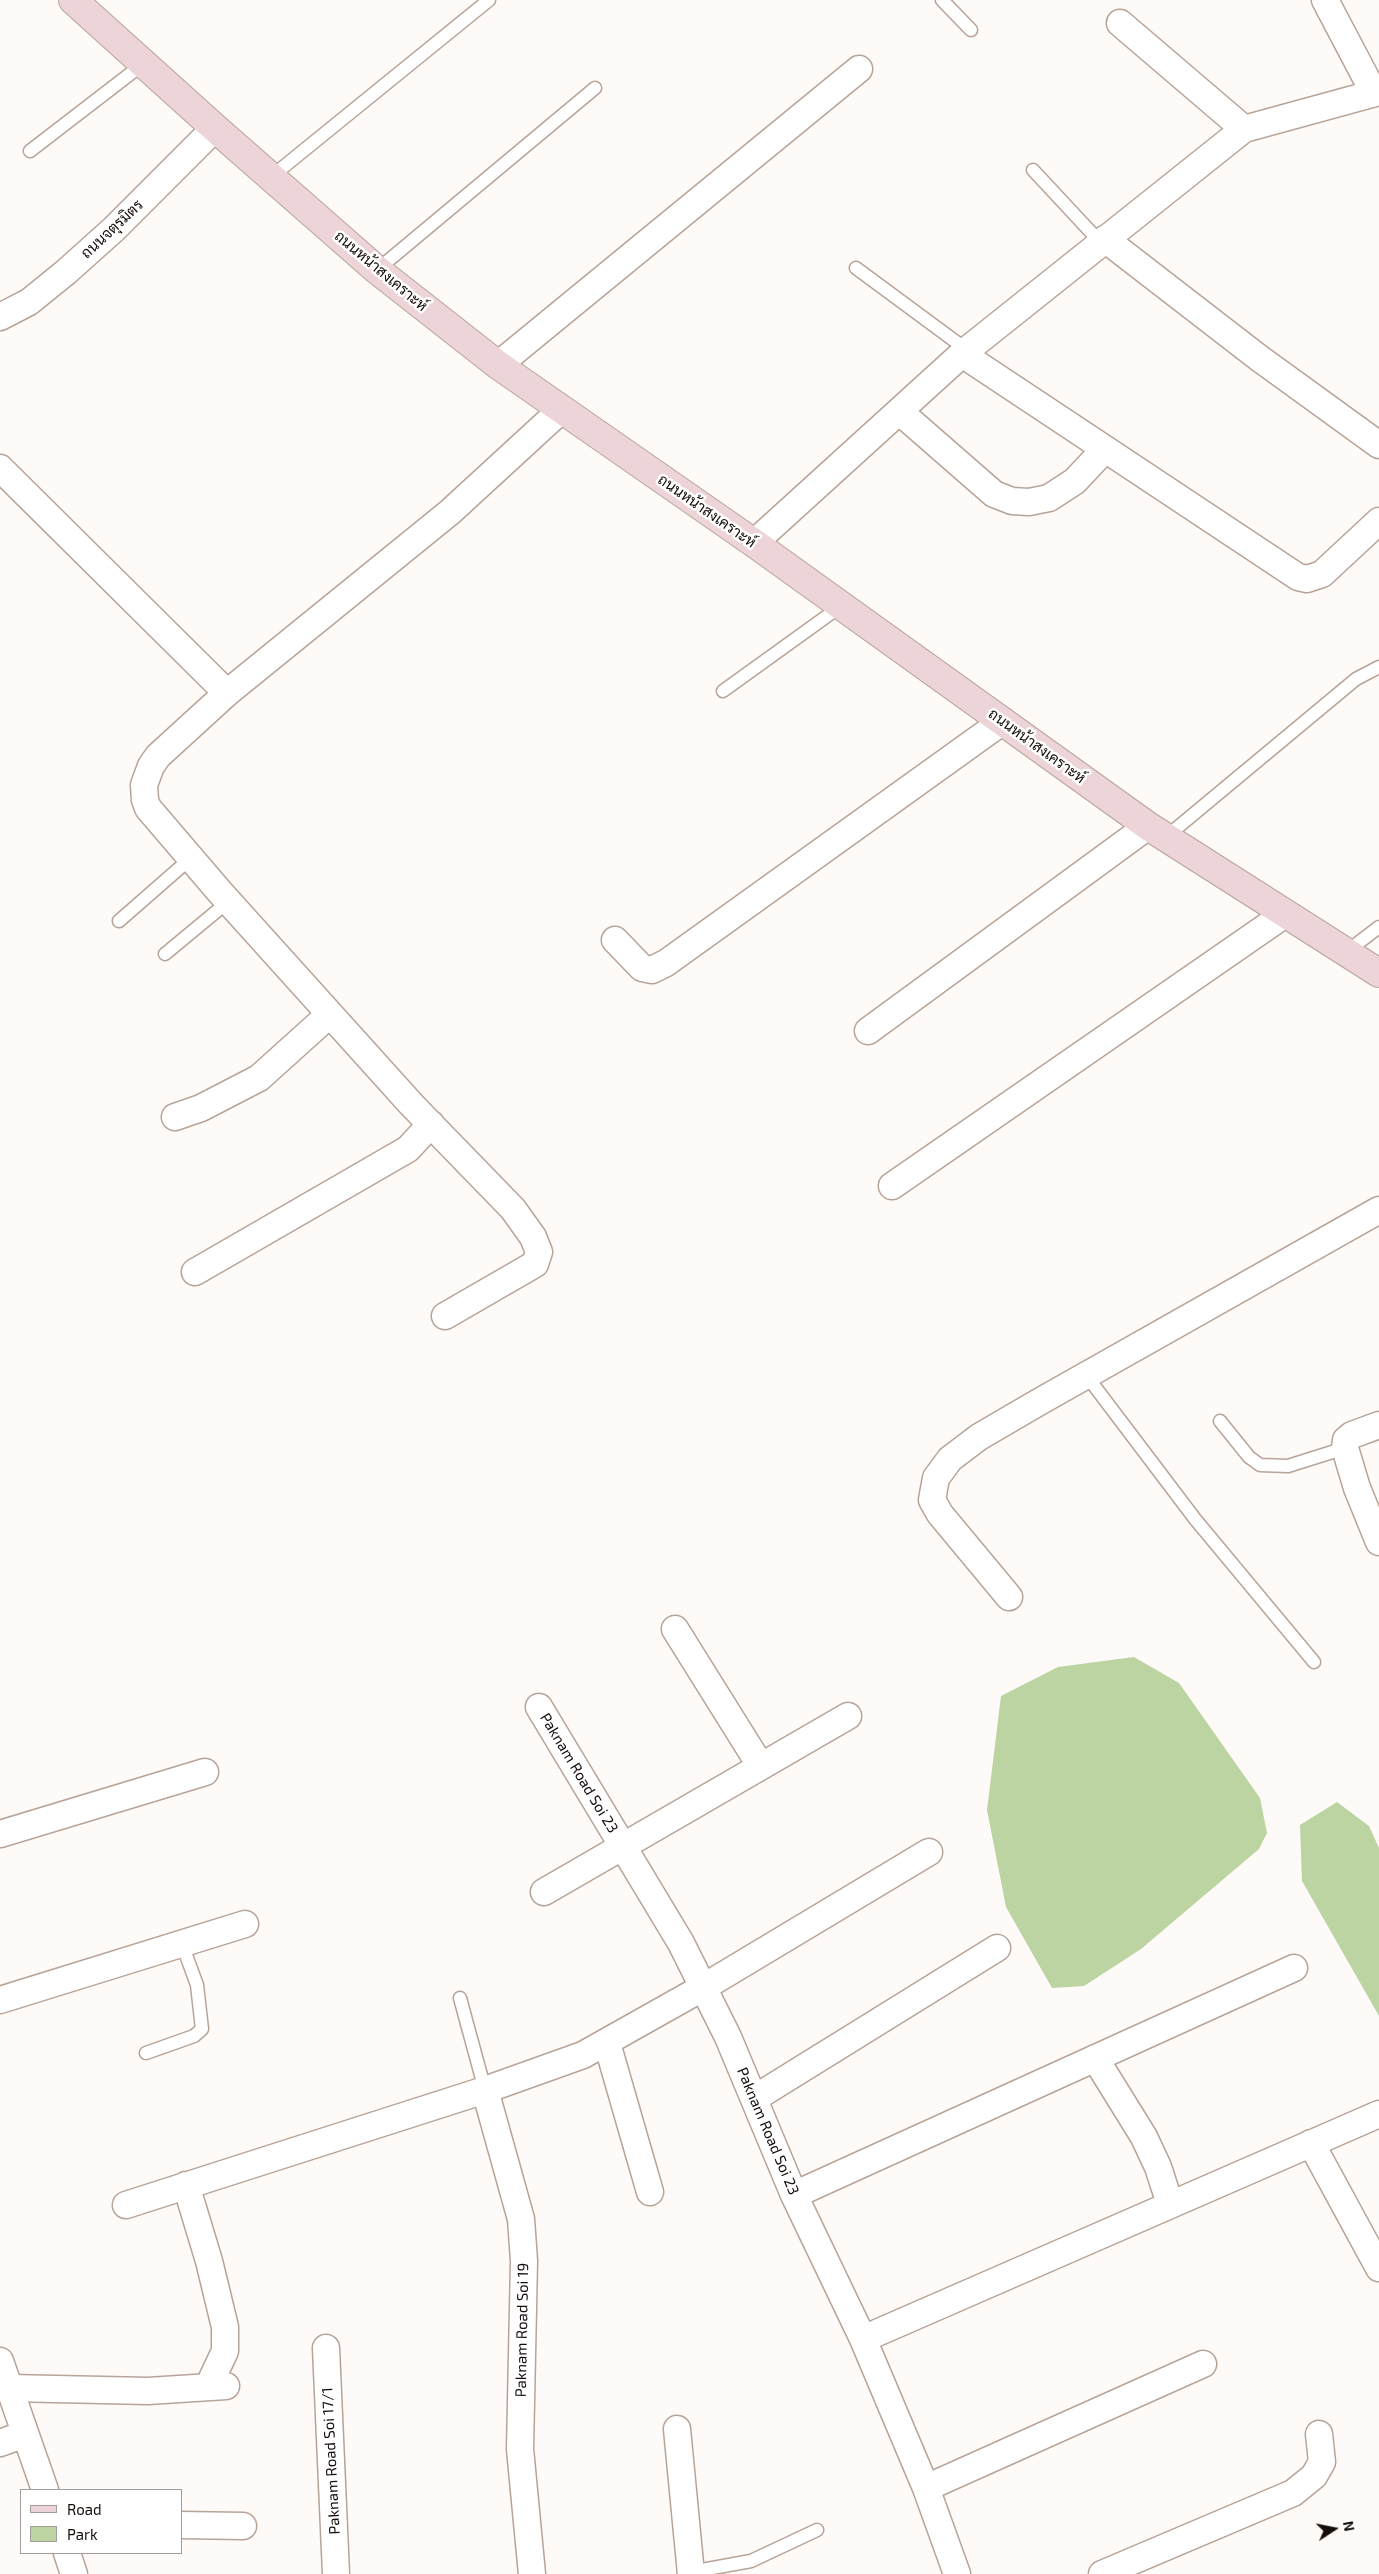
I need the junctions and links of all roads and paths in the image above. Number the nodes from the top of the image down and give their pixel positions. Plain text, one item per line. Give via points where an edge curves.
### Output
1 (73, 0) edge
2 (489, 0) edge
3 (942, 0) edge
4 (1332, 4) edge
5 (1120, 23) dead end
6 (971, 30) dead end
7 (143, 64) junction
8 (859, 69) dead end
9 (596, 88) dead end
10 (1377, 93) edge
11 (215, 128) junction
12 (1244, 129) junction
13 (30, 151) dead end
14 (1033, 170) dead end
15 (271, 177) junction
16 (1103, 241) junction
17 (856, 268) dead end
18 (377, 270) junction
19 (0, 317) edge
20 (964, 352) junction
21 (498, 365) junction
22 (561, 410) junction
23 (900, 412) junction
24 (1379, 446) edge
25 (1105, 449) junction
26 (0, 468) edge
27 (1379, 522) edge
28 (754, 543) junction
29 (841, 606) junction
30 (1379, 667) edge
31 (723, 691) dead end
32 (227, 693) junction
33 (1003, 721) junction
34 (1157, 832) junction
35 (191, 858) junction
36 (229, 901) junction
37 (1285, 914) junction
38 (119, 920) dead end
39 (1379, 927) edge
40 (615, 940) dead end
41 (1346, 953) junction
42 (165, 954) dead end
43 (1379, 973) edge
44 (330, 1014) junction
45 (868, 1031) dead end
46 (176, 1117) dead end
47 (431, 1124) junction
48 (892, 1186) dead end
49 (1379, 1210) edge
50 (195, 1272) dead end
51 (445, 1316) dead end
52 (1086, 1375) junction
53 (1220, 1421) dead end
54 (1379, 1425) edge
55 (1345, 1448) junction
56 (1379, 1542) edge
57 (1009, 1597) dead end
58 (675, 1629) dead end
59 (1314, 1662) dead end
60 (539, 1707) dead end
61 (848, 1716) dead end
62 (760, 1765) junction
63 (205, 1772) dead end
64 (0, 1834) edge
65 (623, 1846) junction
66 (929, 1852) dead end
67 (544, 1892) dead end
68 (245, 1924) dead end
69 (182, 1944) junction
70 (997, 1948) dead end
71 (1294, 1968) dead end
72 (704, 1987) junction
73 (460, 1998) dead end
74 (0, 2000) edge
75 (607, 2043) junction
76 (146, 2053) dead end
77 (1095, 2058) junction
78 (485, 2090) junction
79 (755, 2098) junction
80 (1379, 2114) edge
81 (1311, 2143) junction
82 (186, 2185) junction
83 (650, 2192) dead end
84 (794, 2195) junction
85 (1170, 2204) junction
86 (126, 2205) dead end
87 (1379, 2268) edge
88 (863, 2339) junction
89 (326, 2348) dead end
90 (0, 2361) edge
91 (1203, 2364) dead end
92 (9, 2388) junction
93 (676, 2429) dead end
94 (25, 2434) junction
95 (1319, 2434) dead end
96 (0, 2443) edge
97 (926, 2488) junction
98 (45, 2489) edge
99 (182, 2525) edge
100 (243, 2526) dead end
101 (817, 2530) dead end
102 (67, 2554) edge
103 (691, 2573) edge
104 (74, 2574) edge
105 (336, 2574) edge
106 (532, 2574) edge
107 (957, 2574) edge
108 (1102, 2574) edge

1 - 7 main road, ถนนหน้าสงเคราะห์
2 - 15 lane
3 - 6 lane
4 - 10 street
5 - 12 street
7 - 11 main road, ถนนหน้าสงเคราะห์
7 - 13 lane
8 - 21 street
9 - 18 lane
10 - 12 street
11 - 15 main road, ถนนหน้าสงเคราะห์
11 - 19 street, ถนนจตุรมิตร via 66,272 29,302
12 - 16 street
14 - 16 lane
15 - 18 main road, ถนนหน้าสงเคราะห์
16 - 20 street
16 - 24 street
17 - 20 lane
18 - 21 main road, ถนนหน้าสงเคราะห์
20 - 23 street
20 - 25 street
21 - 22 main road, ถนนหน้าสงเคราะห์
22 - 28 main road, ถนนหน้าสงเคราะห์
22 - 32 street via 450,512
23 - 25 street via 994,494 1012,502 1049,498 1075,481
23 - 28 street
25 - 27 street via 1298,577 1307,579 1322,574
26 - 32 street
28 - 29 main road, ถนนหน้าสงเคราะห์
29 - 31 lane
29 - 33 main road, ถนนหน้าสงเคราะห์
30 - 34 lane via 1356,679
32 - 35 street via 158,756 144,785 144,800 148,808
33 - 34 main road, ถนนหน้าสงเคราะห์
33 - 40 street via 666,963 652,970 642,968
34 - 37 main road, ถนนหน้าสงเคราะห์
34 - 45 street
35 - 36 street
35 - 38 lane
36 - 42 lane
36 - 44 street
37 - 41 main road, ถนนหน้าสงเคราะห์
37 - 48 street
39 - 41 lane
41 - 43 main road, ถนนหน้าสงเคราะห์
44 - 46 street via 254,1081
44 - 47 street
47 - 50 street via 408,1149
47 - 51 street via 513,1209 533,1237 539,1252 535,1264
49 - 52 street
52 - 57 street via 963,1448 936,1478 932,1500 940,1514
52 - 59 lane via 1195,1519
53 - 55 lane via 1249,1457 1260,1465 1288,1466
54 - 55 street via 1352,1435 1346,1440
55 - 56 street
58 - 62 street
60 - 65 street, Paknam Road Soi 23
61 - 62 street
62 - 65 street
63 - 64 street
65 - 67 street
65 - 72 street, Paknam Road Soi 23
66 - 72 street
68 - 69 street
69 - 74 street
69 - 76 lane via 198,1985 202,2029 194,2036
70 - 79 street
71 - 77 street
72 - 75 street
72 - 79 street, Paknam Road Soi 23
73 - 78 lane
75 - 78 street via 563,2063
75 - 83 street
77 - 84 street
77 - 85 street via 1144,2137
78 - 82 street
78 - 106 street, Paknam Road Soi 19 via 521,2219 524,2261 520,2449
79 - 84 street, Paknam Road Soi 23
80 - 81 street
81 - 85 street
81 - 87 street
82 - 86 street
82 - 92 street via 225,2327 225,2351 217,2386 148,2391
84 - 88 street, Paknam Road Soi 23
85 - 88 street
88 - 97 street, Paknam Road Soi 23
89 - 105 street, Paknam Road Soi 17/1
90 - 92 street
91 - 97 street
92 - 94 street
93 - 103 street
94 - 96 street
94 - 98 street
95 - 108 street via 1322,2462 1314,2476 1293,2493
97 - 107 street, Paknam Road Soi 23
99 - 100 street
101 - 103 lane via 751,2561
102 - 104 street

